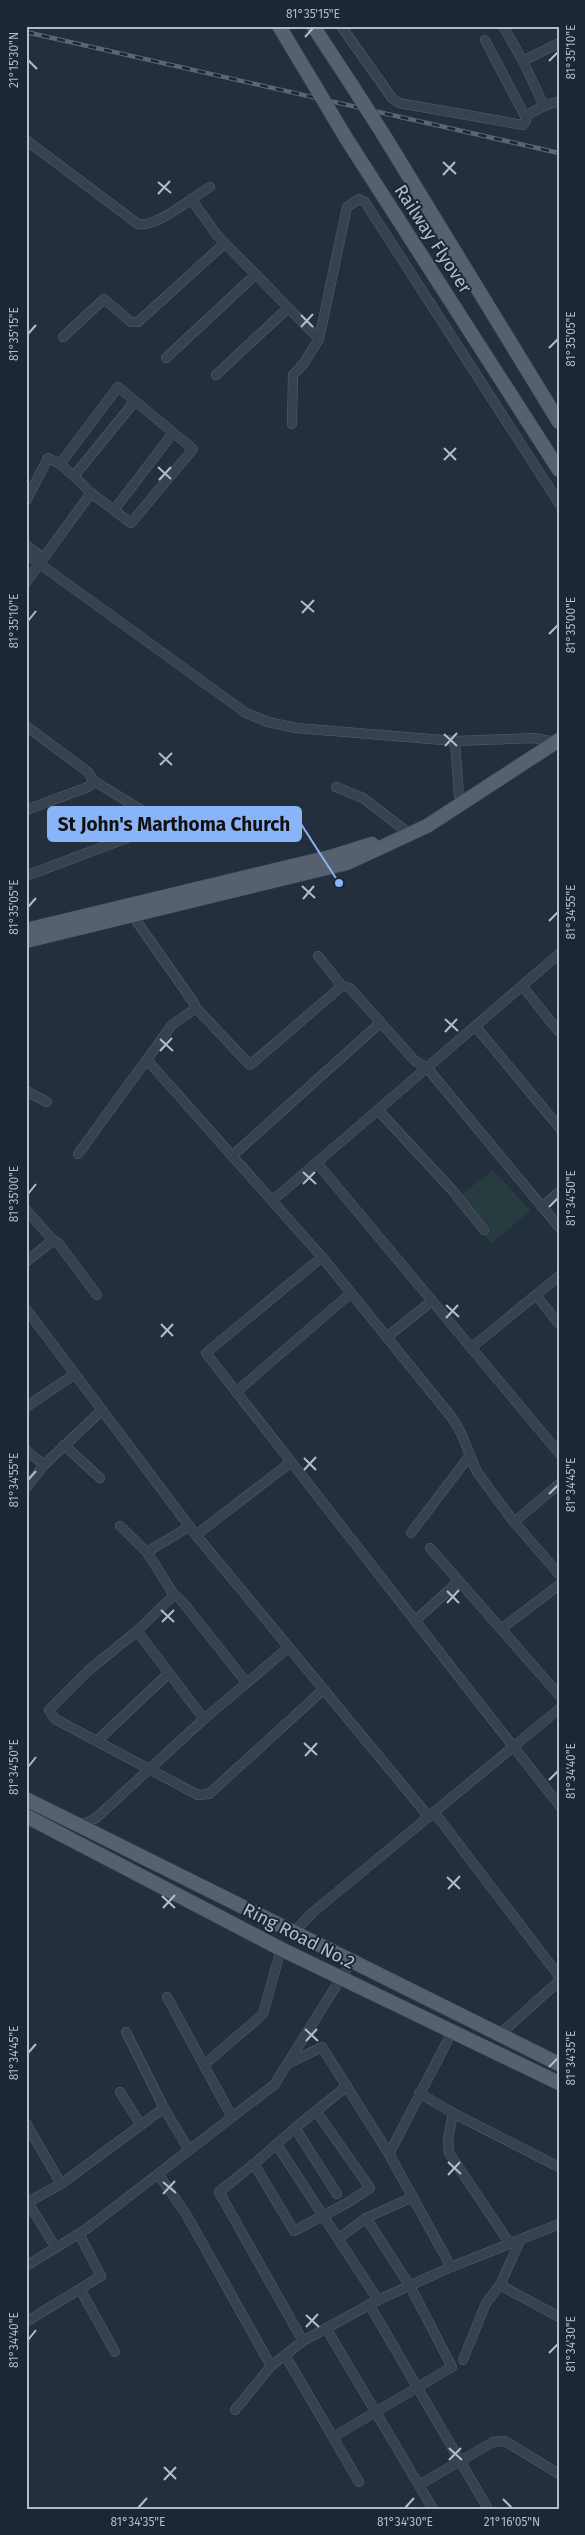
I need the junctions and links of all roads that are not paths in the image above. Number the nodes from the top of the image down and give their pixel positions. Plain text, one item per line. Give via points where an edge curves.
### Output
1 (279, 26) edge
2 (313, 26) edge
3 (341, 26) edge
4 (503, 26) edge
5 (484, 40) dead end
6 (559, 43) edge
7 (523, 61) junction
8 (559, 101) edge
9 (544, 106) junction
10 (525, 116) junction
11 (26, 140) edge
12 (210, 187) dead end
13 (191, 199) junction
14 (225, 243) junction
15 (255, 275) junction
16 (288, 308) junction
17 (63, 338) dead end
18 (319, 339) junction
19 (166, 358) dead end
20 (216, 375) dead end
21 (135, 401) junction
22 (559, 422) edge
23 (292, 424) dead end
24 (173, 432) junction
25 (60, 464) junction
26 (559, 470) edge
27 (74, 476) junction
28 (91, 493) junction
29 (26, 501) edge
30 (559, 503) edge
31 (114, 510) junction
32 (26, 545) edge
33 (26, 554) edge
34 (40, 560) junction
35 (26, 582) edge
36 (26, 726) edge
37 (555, 738) edge
38 (455, 741) junction
39 (94, 781) junction
40 (336, 787) dead end
41 (459, 796) junction
42 (26, 810) edge
43 (407, 832) junction
44 (26, 876) edge
45 (125, 905) junction
46 (134, 917) junction
47 (26, 930) edge
48 (26, 941) edge
49 (559, 954) edge
50 (318, 956) dead end
51 (342, 986) junction
52 (523, 987) junction
53 (196, 1008) junction
54 (380, 1023) junction
55 (476, 1027) junction
56 (559, 1032) edge
57 (148, 1061) junction
58 (428, 1069) junction
59 (26, 1091) edge
60 (47, 1102) dead end
61 (378, 1111) junction
62 (559, 1128) edge
63 (78, 1154) dead end
64 (232, 1156) junction
65 (317, 1163) junction
66 (559, 1192) edge
67 (272, 1201) junction
68 (542, 1207) junction
69 (26, 1210) edge
70 (559, 1226) edge
71 (484, 1230) dead end
72 (53, 1240) junction
73 (322, 1257) junction
74 (26, 1262) edge
75 (559, 1276) edge
76 (351, 1293) junction
77 (98, 1295) dead end
78 (536, 1295) junction
79 (432, 1301) junction
80 (26, 1309) edge
81 (559, 1324) edge
82 (386, 1337) junction
83 (471, 1348) junction
84 (75, 1374) junction
85 (236, 1392) junction
86 (26, 1407) edge
87 (102, 1410) junction
88 (64, 1445) junction
89 (26, 1450) edge
90 (559, 1453) edge
91 (470, 1455) junction
92 (291, 1462) junction
93 (44, 1465) junction
94 (100, 1478) dead end
95 (559, 1484) edge
96 (26, 1488) edge
97 (514, 1522) junction
98 (120, 1526) dead end
99 (190, 1526) junction
100 (411, 1533) dead end
101 (196, 1535) junction
102 (430, 1548) dead end
103 (147, 1552) junction
104 (559, 1574) edge
105 (459, 1581) junction
106 (559, 1585) edge
107 (174, 1595) junction
108 (416, 1620) junction
109 (501, 1629) junction
110 (137, 1631) junction
111 (289, 1647) junction
112 (169, 1673) junction
113 (246, 1682) junction
114 (324, 1690) junction
115 (559, 1695) edge
116 (559, 1709) edge
117 (204, 1719) junction
118 (98, 1740) junction
119 (515, 1746) junction
120 (149, 1770) junction
121 (26, 1800) edge
122 (559, 1805) edge
123 (432, 1814) junction
124 (26, 1816) edge
125 (79, 1826) junction
126 (293, 1933) junction
127 (282, 1949) junction
128 (351, 1962) junction
129 (559, 1976) edge
130 (342, 1978) junction
131 (559, 1981) edge
132 (167, 1997) dead end
133 (126, 2032) dead end
134 (452, 2032) junction
135 (499, 2035) junction
136 (287, 2063) junction
137 (559, 2064) edge
138 (204, 2065) junction
139 (559, 2083) edge
140 (347, 2086) junction
141 (120, 2092) dead end
142 (419, 2092) junction
143 (164, 2108) junction
144 (316, 2111) junction
145 (453, 2113) junction
146 (232, 2116) junction
147 (26, 2123) edge
148 (140, 2126) junction
149 (295, 2128) junction
150 (276, 2145) junction
151 (189, 2150) junction
152 (389, 2154) junction
153 (254, 2164) junction
154 (559, 2167) edge
155 (158, 2174) junction
156 (61, 2184) junction
157 (337, 2194) dead end
158 (413, 2197) junction
159 (27, 2201) edge
160 (323, 2215) junction
161 (366, 2218) junction
162 (559, 2224) edge
163 (79, 2234) junction
164 (339, 2238) junction
165 (520, 2241) junction
166 (510, 2244) junction
167 (56, 2248) junction
168 (26, 2266) edge
169 (451, 2267) junction
170 (500, 2285) junction
171 (410, 2286) junction
172 (80, 2289) junction
173 (378, 2300) junction
174 (369, 2304) junction
175 (559, 2316) edge
176 (26, 2322) edge
177 (326, 2328) junction
178 (303, 2341) junction
179 (115, 2352) dead end
180 (284, 2355) junction
181 (463, 2360) dead end
182 (271, 2366) junction
183 (417, 2388) junction
184 (235, 2410) dead end
185 (376, 2413) junction
186 (333, 2438) junction
187 (461, 2461) junction
188 (559, 2474) edge
189 (359, 2482) dead end
190 (419, 2485) junction
191 (433, 2509) edge
192 (488, 2509) edge

1 - 26 main road, Railway Flyover, bridge via 346,138
2 - 22 main road, Railway Flyover, bridge
3 - 10 street via 392,98 399,103 523,125
4 - 7 street
5 - 10 street
6 - 7 street
7 - 9 street
8 - 9 street
9 - 10 street
11 - 13 street via 138,224 145,226 158,221
12 - 13 street
13 - 14 street
14 - 15 street
14 - 17 street via 138,322 130,322 104,299
15 - 16 street
15 - 19 street
16 - 18 street
16 - 20 street
18 - 23 street via 294,375
18 - 30 street via 347,208 359,199 365,202
21 - 24 street
21 - 25 street via 118,387
21 - 27 street
24 - 31 street
24 - 31 street via 193,449 131,523
25 - 27 street
25 - 29 street via 48,458
27 - 28 street
28 - 31 street
28 - 34 street
32 - 34 street
33 - 34 street
34 - 35 street
34 - 38 street via 246,713 296,728
36 - 39 street via 88,772
37 - 38 street
37 - 41 main road
37 - 43 main road via 460,806
38 - 41 street
39 - 42 street via 88,787
39 - 44 street via 151,816 157,822 153,828
40 - 43 street via 363,798
41 - 43 main road
43 - 45 main road via 334,856
43 - 46 main road via 347,863
45 - 46 street
45 - 47 main road
46 - 48 main road
46 - 53 street
49 - 52 street
50 - 51 street
51 - 53 street via 250,1065
51 - 54 street via 350,988
52 - 55 street
52 - 56 street
53 - 57 street via 172,1025
54 - 58 street via 414,1060
54 - 64 street
55 - 58 street
55 - 62 street
57 - 63 street
57 - 64 street
58 - 61 street
58 - 68 street
59 - 60 street
61 - 65 street
61 - 71 street via 453,1191
64 - 67 street
65 - 67 street
65 - 79 street
66 - 68 street
67 - 73 street
68 - 70 street
69 - 72 street
72 - 74 street
72 - 77 street
73 - 76 street
73 - 85 street via 206,1353
75 - 78 street
76 - 82 street
76 - 85 street
78 - 81 street
78 - 83 street
79 - 82 street
79 - 83 street
80 - 84 street
82 - 91 street via 453,1419
83 - 90 street
84 - 86 street
84 - 87 street
85 - 92 street
87 - 88 street
87 - 99 street
88 - 93 street
88 - 94 street
89 - 93 street
91 - 97 street via 477,1472
91 - 100 street
92 - 101 street
92 - 108 street
93 - 96 street
95 - 97 street
97 - 104 street
98 - 103 street
99 - 101 street
99 - 103 street
101 - 111 street
102 - 105 street
103 - 107 street
105 - 108 street
105 - 109 street
106 - 109 street
107 - 110 street
107 - 113 street
108 - 119 street
109 - 115 street
110 - 112 street
110 - 118 street via 89,1670 49,1710 56,1719
111 - 113 street
111 - 114 street
112 - 117 street
112 - 118 street
113 - 117 street
114 - 120 street via 210,1794 198,1795
114 - 123 street
116 - 119 street
117 - 120 street
118 - 120 street
119 - 122 street
119 - 123 street
120 - 125 street via 96,1818
121 - 125 main road, Ring Road No.2
123 - 126 street via 312,1913
123 - 129 street
124 - 127 main road, Ring Road No.2
125 - 126 main road, Ring Road No.2
126 - 128 main road, Ring Road No.2
127 - 130 main road, Ring Road No.2
127 - 138 street via 262,2014
128 - 130 street
128 - 135 main road, Ring Road No.2
130 - 134 main road, Ring Road No.2
130 - 136 street
131 - 135 street
132 - 138 street
133 - 143 street
134 - 139 main road, Ring Road No.2
134 - 142 street
135 - 137 main road, Ring Road No.2
136 - 140 street via 322,2047
136 - 146 street via 274,2084
138 - 146 street
140 - 144 street
140 - 152 street
141 - 148 street
142 - 145 street
142 - 152 street
143 - 148 street
143 - 151 street
144 - 149 street
144 - 160 street via 370,2188
145 - 154 street
145 - 166 street via 449,2153
146 - 151 street
147 - 156 street
148 - 156 street
149 - 150 street
149 - 157 street
150 - 153 street
150 - 160 street
151 - 155 street
152 - 158 street
153 - 160 street via 294,2231
153 - 178 street via 219,2192
155 - 163 street
155 - 182 street via 186,2214
156 - 159 street
158 - 161 street
158 - 169 street
159 - 167 street
160 - 164 street
161 - 164 street
161 - 171 street
162 - 165 street
163 - 167 street
163 - 172 street via 101,2276
164 - 173 street
165 - 166 street
165 - 170 street
166 - 169 street
167 - 168 street
169 - 171 street
170 - 175 street
170 - 181 street via 486,2303
171 - 173 street
171 - 183 street via 452,2367
172 - 176 street
172 - 179 street
173 - 174 street
174 - 177 street
174 - 183 street
177 - 178 street
177 - 185 street
178 - 180 street
180 - 182 street
180 - 186 street
182 - 184 street
183 - 185 street
183 - 187 street
185 - 186 street
185 - 190 street
186 - 189 street
187 - 188 street via 493,2442 504,2441
187 - 190 street
187 - 192 street
190 - 191 street

